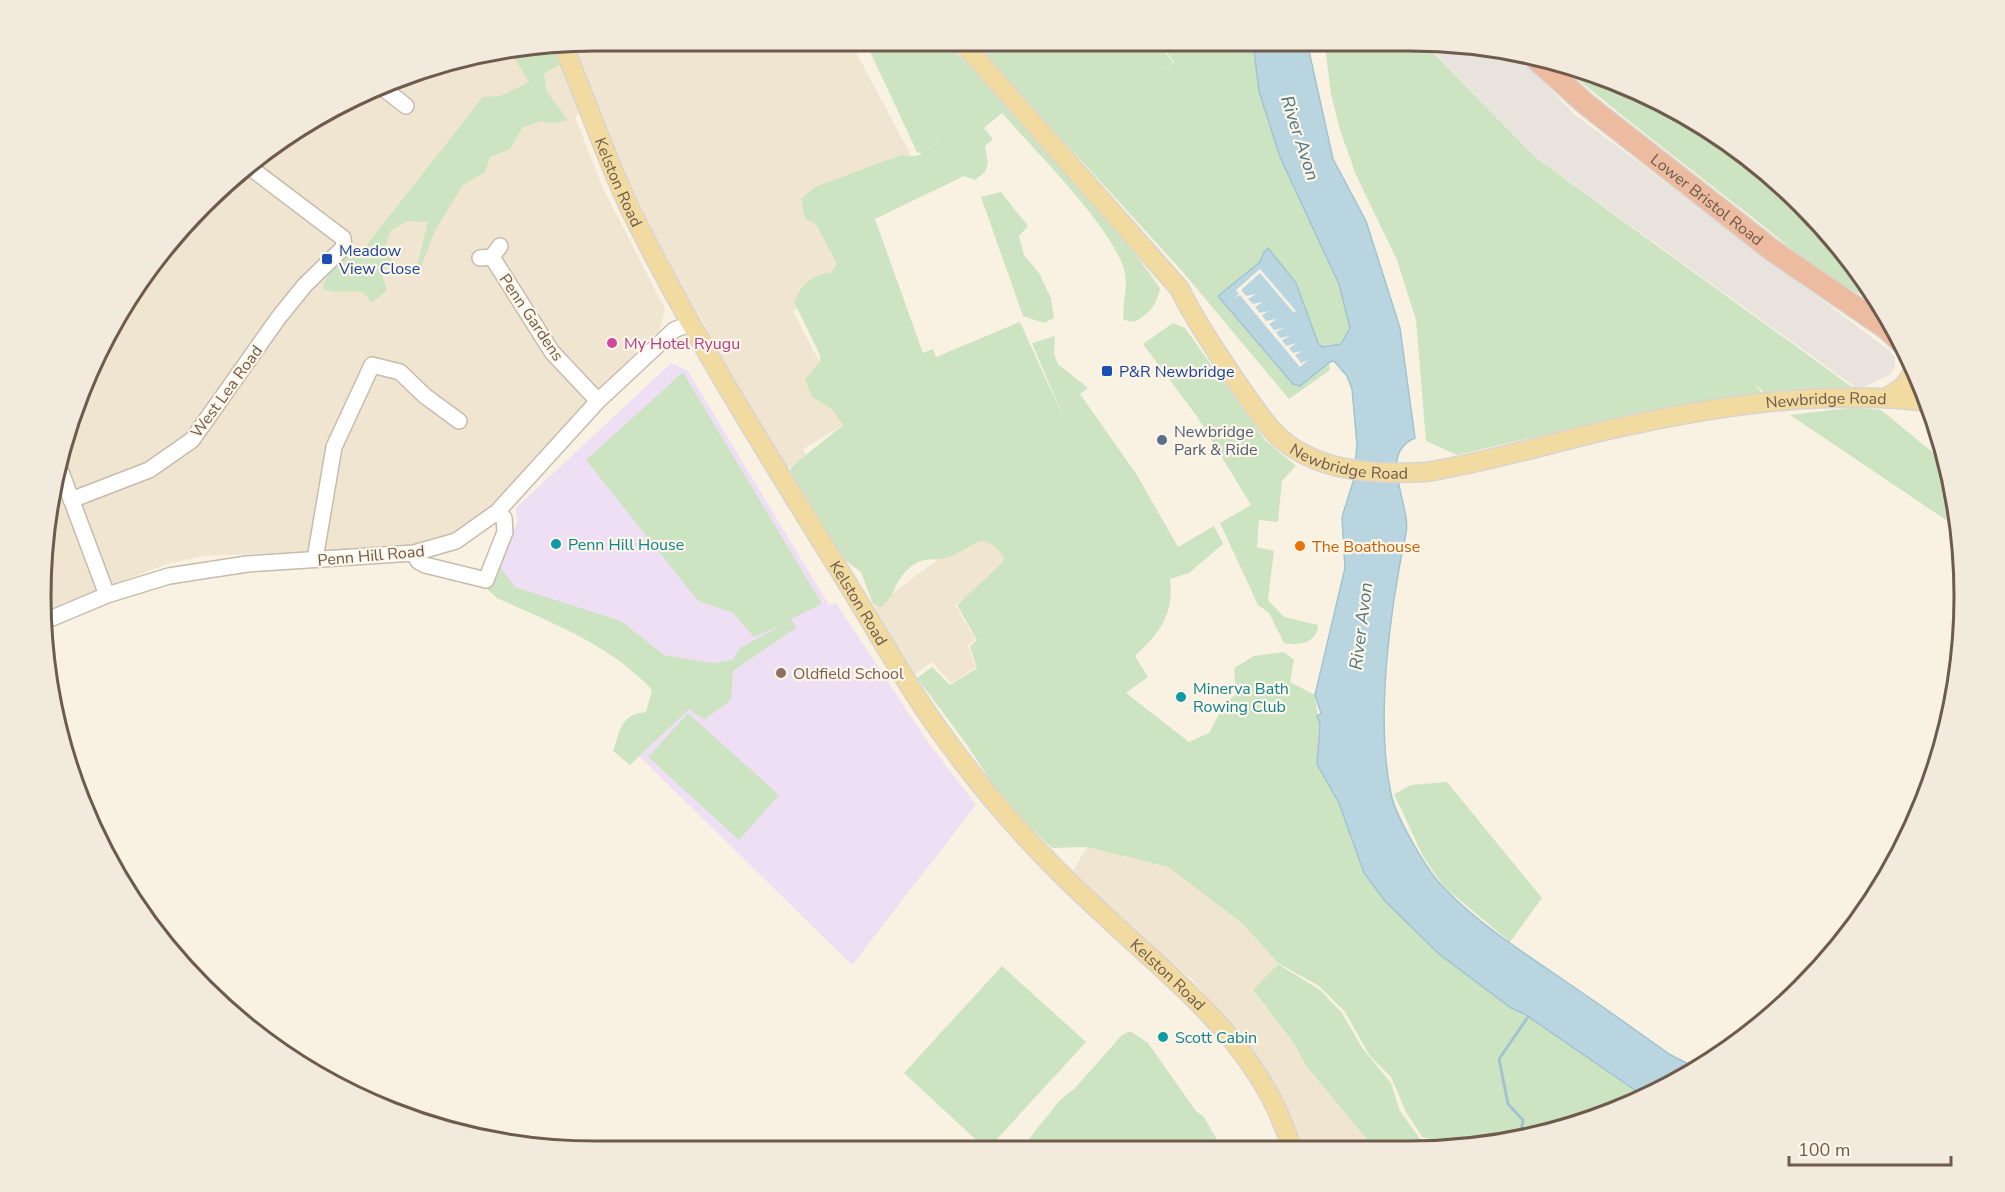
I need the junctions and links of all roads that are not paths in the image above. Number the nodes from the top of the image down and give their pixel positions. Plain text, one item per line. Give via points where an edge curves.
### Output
1 (970, 51) edge
2 (565, 52) edge
3 (1548, 70) edge
4 (387, 92) edge
5 (399, 106) dead end
6 (255, 171) edge
7 (491, 254) dead end
8 (689, 324) junction
9 (1882, 325) edge
10 (1909, 378) edge
11 (1886, 398) junction
12 (598, 401) junction
13 (1918, 401) edge
14 (459, 421) dead end
15 (64, 480) edge
16 (71, 501) junction
17 (497, 512) junction
18 (414, 553) junction
19 (315, 559) junction
20 (107, 595) junction
21 (52, 618) edge
22 (1289, 1141) edge

1 - 11 main road, Newbridge Road via 1179,288 1196,322 1273,431 1306,456 1353,469 1426,472 1614,429 1787,401
2 - 8 main road, Kelston Road via 631,211
3 - 9 highway, Lower Bristol Road via 1587,105 1772,250
4 - 5 street
6 - 16 street, West Lea Road via 343,238 342,250 279,317 192,440 148,470
7 - 12 street, Penn Gardens via 552,352
8 - 12 street, Penn Hill Road via 674,330
8 - 22 main road, Kelston Road via 909,686 952,748 1036,849 1168,971 1219,1024 1260,1078
10 - 11 main road, Newbridge Road
11 - 13 main road
12 - 17 street, Penn Hill Road
14 - 19 street via 400,372 372,364 334,447
15 - 16 street
16 - 20 street
17 - 18 street, Penn Hill Road via 456,541
17 - 18 street via 504,519 505,532 486,580 425,565
18 - 19 street, Penn Hill Road
19 - 20 street, Penn Hill Road via 204,569
20 - 21 street, Penn Hill Road

